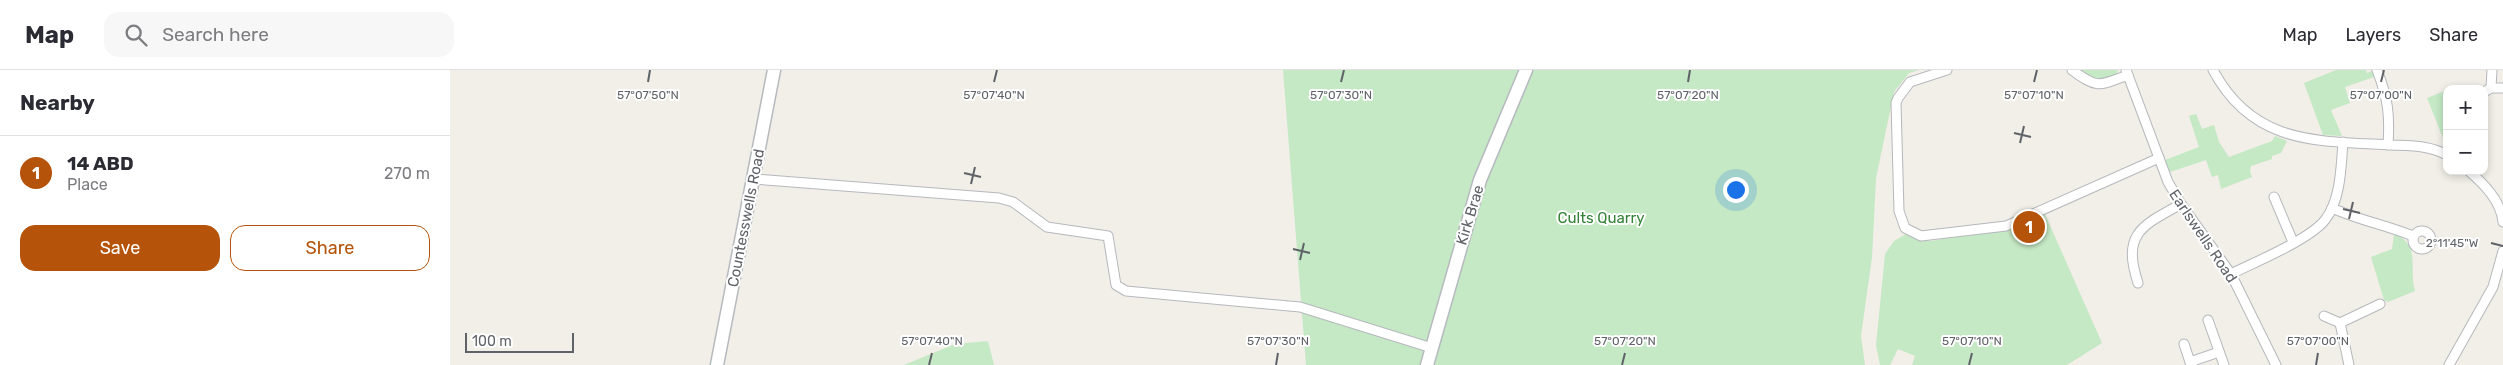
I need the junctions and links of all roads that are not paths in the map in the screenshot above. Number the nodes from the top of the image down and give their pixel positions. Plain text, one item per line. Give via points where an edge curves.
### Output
1 (774, 70) edge
2 (1526, 70) edge
3 (1947, 70) edge
4 (2072, 70) edge
5 (2213, 70) edge
6 (2378, 70) edge
7 (2492, 70) edge
8 (2127, 73) edge
9 (2488, 86) edge
10 (2503, 88) edge
11 (2488, 90) edge
12 (2343, 142) junction
13 (2388, 145) junction
14 (2443, 153) edge
15 (2159, 158) junction
16 (2473, 175) edge
17 (754, 179) junction
18 (2274, 197) dead end
19 (2181, 204) junction
20 (2332, 208) junction
21 (2503, 222) edge
22 (2413, 236) dead end
23 (2293, 242) junction
24 (2503, 251) edge
25 (2231, 274) junction
26 (2138, 283) dead end
27 (2380, 304) dead end
28 (2324, 316) dead end
29 (2208, 320) dead end
30 (2340, 323) junction
31 (2184, 344) dead end
32 (1432, 348) junction
33 (2219, 352) junction
34 (2190, 364) edge
35 (717, 365) edge
36 (1427, 365) edge
37 (2224, 365) edge
38 (2276, 365) edge
39 (2349, 365) edge
40 (2449, 365) edge

1 - 17 street, Countesswells Road
2 - 32 street, Kirk Brae via 1480,180
3 - 15 street via 1910,82 1896,103 1899,211 1905,228 1912,233 1932,237 2006,226
4 - 8 street via 2097,85
5 - 12 street via 2233,102 2273,129 2301,138
6 - 13 street via 2390,118
7 - 9 street
8 - 15 street, Earlswells Road
10 - 11 street
12 - 13 street
12 - 20 street
13 - 14 street via 2426,147
15 - 19 street, Earlswells Road
16 - 21 street via 2496,201
17 - 32 street via 1009,200 1048,227 1108,236 1116,285 1126,291 1300,307
17 - 35 street, Countesswells Road
18 - 23 street
19 - 25 street, Earlswells Road
19 - 26 street via 2152,220 2139,232 2132,255
20 - 22 street
20 - 23 street via 2324,222
23 - 25 street
24 - 40 street via 2493,287
25 - 38 street, Earlswells Road
27 - 30 street
28 - 30 street
29 - 33 street
30 - 39 street
31 - 34 street
32 - 36 street, Kirk Brae
33 - 34 street
33 - 37 street

